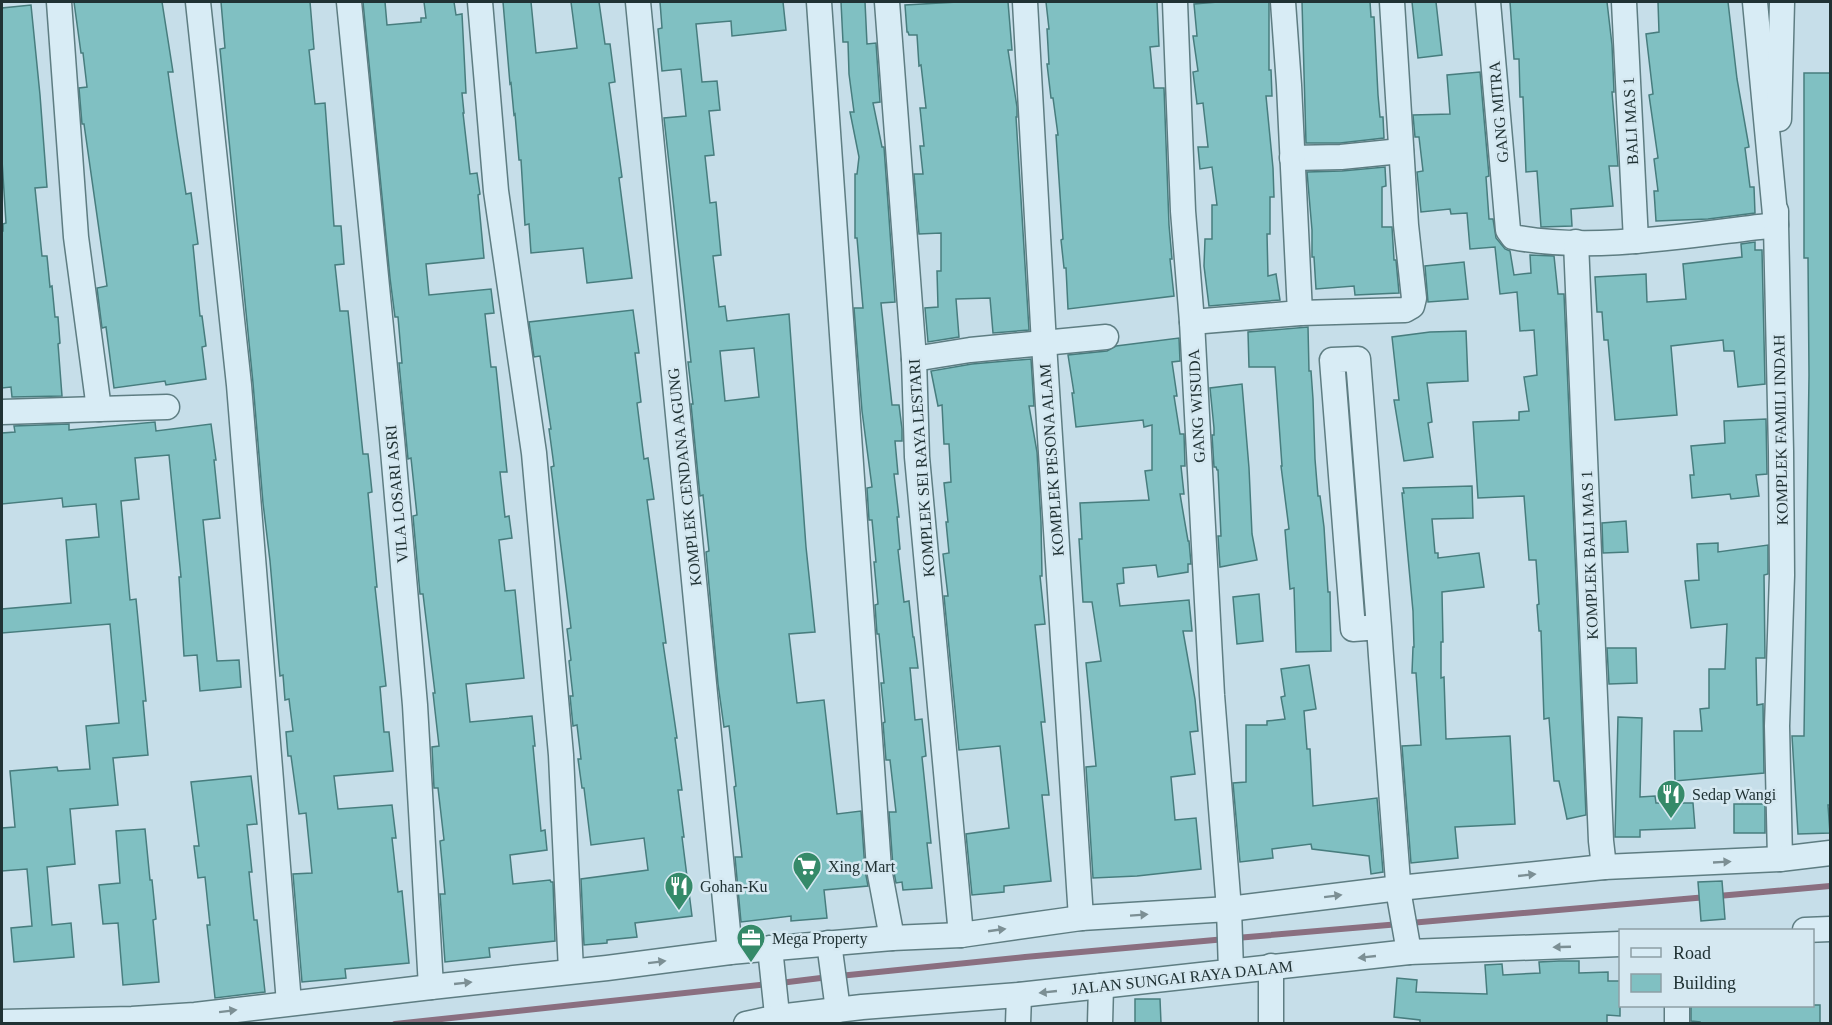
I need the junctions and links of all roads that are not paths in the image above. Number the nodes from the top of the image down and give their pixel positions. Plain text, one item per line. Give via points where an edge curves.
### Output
1 (58, 2) edge
2 (198, 2) edge
3 (349, 2) edge
4 (480, 2) edge
5 (638, 2) edge
6 (819, 2) edge
7 (887, 2) edge
8 (1026, 2) edge
9 (1175, 2) edge
10 (1283, 2) edge
11 (1392, 2) edge
12 (1488, 2) edge
13 (1624, 2) edge
14 (1755, 2) edge
15 (1782, 2) edge
16 (1401, 151) junction
17 (1292, 158) junction
18 (1776, 225) junction
19 (1636, 241) junction
20 (1576, 243) junction
21 (1300, 313) junction
22 (1192, 322) junction
23 (1106, 337) dead end
24 (1044, 344) junction
25 (914, 359) junction
26 (167, 407) dead end
27 (99, 409) junction
28 (2, 412) edge
29 (1379, 627) junction
30 (1830, 853) edge
31 (1780, 859) junction
32 (1604, 867) junction
33 (1399, 891) junction
34 (1229, 909) junction
35 (1081, 918) junction
36 (1830, 929) edge
37 (1814, 930) edge
38 (961, 935) junction
39 (892, 938) junction
40 (1408, 944) junction
41 (1619, 944) edge
42 (770, 948) junction
43 (730, 952) junction
44 (830, 952) junction
45 (1271, 966) junction
46 (1231, 968) junction
47 (571, 971) junction
48 (1101, 986) junction
49 (431, 987) junction
50 (1019, 995) junction
51 (289, 1003) junction
52 (837, 1004) junction
53 (1677, 1007) edge
54 (862, 1015) edge
55 (778, 1016) edge
56 (2, 1022) edge
57 (746, 1023) edge
58 (1018, 1023) edge
59 (1100, 1023) edge
60 (1271, 1023) edge
61 (1677, 1023) edge

1 - 27 street via 76,237
2 - 51 street via 239,385
3 - 49 street, VILA LOSARI ASRI via 415,705
4 - 47 street via 496,191 534,453 561,755
5 - 43 street, KOMPLEK CENDANA AGUNG
6 - 39 street via 879,869
7 - 25 street, KOMPLEK SEI RAYA LESTARI
8 - 24 street, KOMPLEK PESONA ALAM
9 - 22 street, GANG WISUDA via 1183,211
10 - 17 street
11 - 16 street
12 - 20 street, GANG MITRA via 1508,230 1513,237 1535,242
13 - 19 street, BALI MAS 1
14 - 18 street, KOMPLEK FAMILI INDAH
15 - 18 street
16 - 17 street
16 - 21 street via 1412,306 1405,310
17 - 21 street
18 - 19 street
18 - 31 street, KOMPLEK FAMILI INDAH via 1782,575 1777,726
19 - 20 street
20 - 32 street, KOMPLEK BALI MAS 1
21 - 22 street
22 - 34 street, GANG WISUDA via 1212,695
23 - 24 street
24 - 25 street
24 - 35 street, KOMPLEK PESONA ALAM
25 - 38 street, KOMPLEK SEI RAYA LESTARI via 917,457
26 - 27 street
27 - 28 street
29 - 29 street via 1353,629 1332,360 1358,358
29 - 33 street
30 - 31 street
32 -> 31 street
33 -> 32 street
34 -> 33 street
33 - 40 street
35 -> 34 street
34 - 46 street, GANG WISUDA
38 -> 35 street
36 - 37 street
38 - 39 street
39 - 44 street
41 -> 40 street, JALAN SUNGAI RAYA DALAM
40 -> 45 street, JALAN SUNGAI RAYA DALAM
42 - 43 street
42 - 44 street
42 - 55 street
47 -> 43 street
44 - 52 street
45 - 46 street, JALAN SUNGAI RAYA DALAM
45 - 60 street
46 - 48 street, JALAN SUNGAI RAYA DALAM
49 -> 47 street
48 -> 50 street, JALAN SUNGAI RAYA DALAM
48 - 59 street
49 - 51 street
50 - 54 street, JALAN SUNGAI RAYA DALAM
50 - 58 street
56 -> 51 street via 132,1019
52 - 54 street, JALAN SUNGAI RAYA DALAM
52 - 55 street, JALAN SUNGAI RAYA DALAM
53 - 61 street
55 - 57 street, JALAN SUNGAI RAYA DALAM

